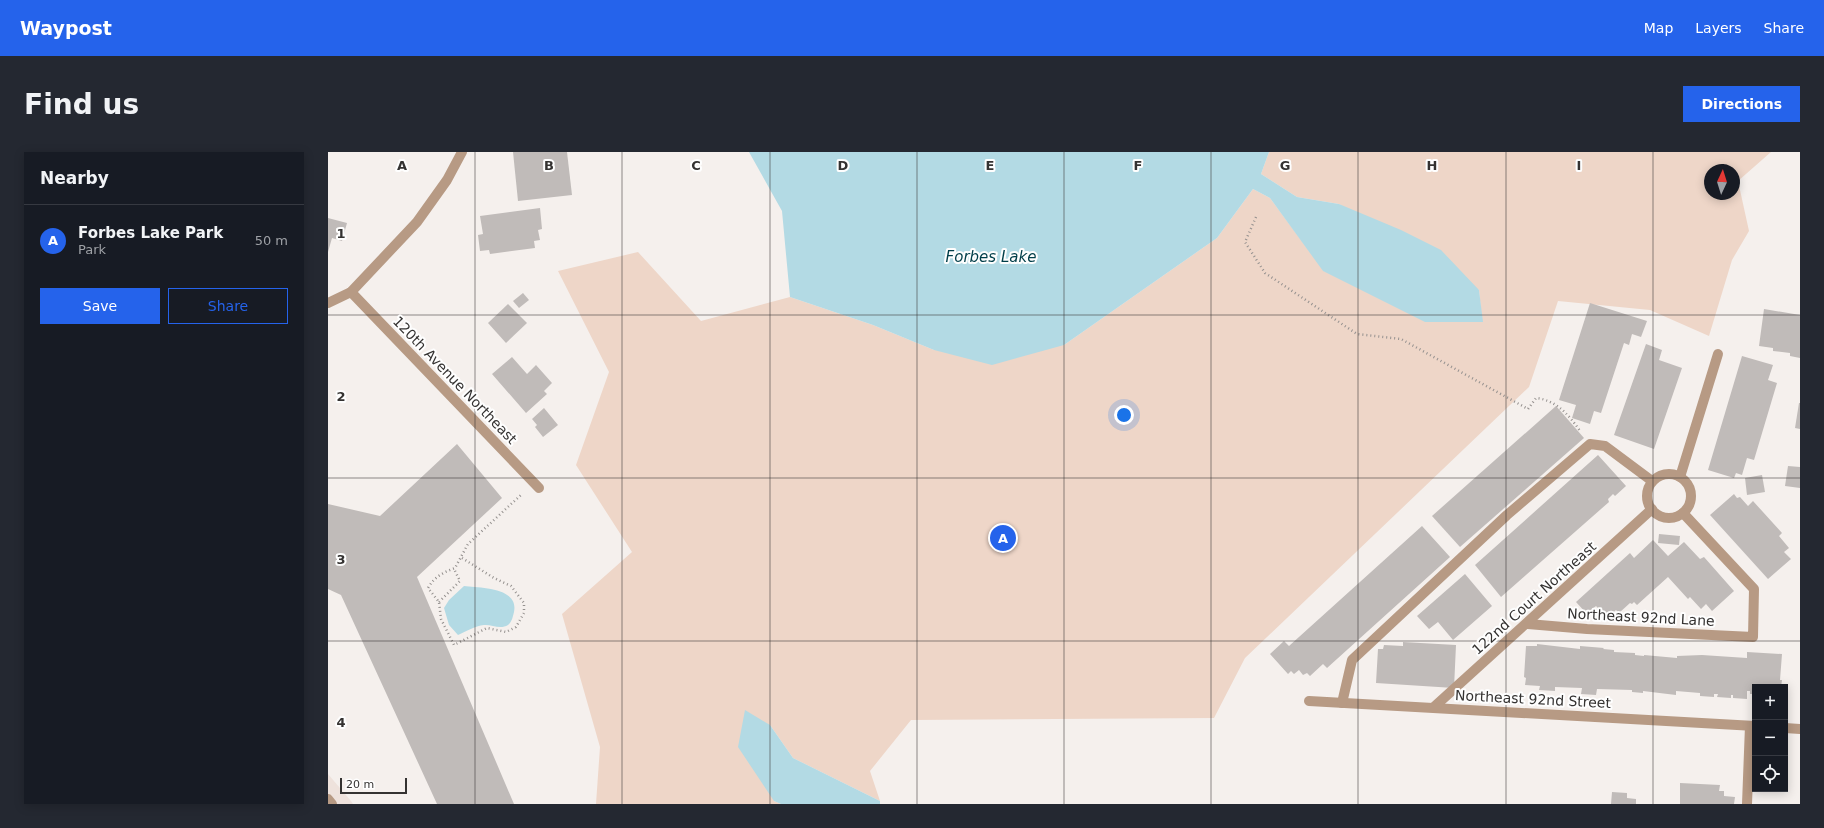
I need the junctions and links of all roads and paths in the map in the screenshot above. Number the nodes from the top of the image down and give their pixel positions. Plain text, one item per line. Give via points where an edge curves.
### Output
1 (462, 152) edge
2 (1256, 217) dead end
3 (351, 292) junction
4 (328, 303) edge
5 (1718, 354) dead end
6 (1590, 444) junction
7 (1680, 477) junction
8 (1652, 482) junction
9 (539, 488) dead end
10 (523, 494) dead end
11 (1652, 509) junction
12 (1683, 513) junction
13 (462, 558) junction
14 (454, 569) junction
15 (439, 602) junction
16 (1528, 624) junction
17 (1309, 701) dead end
18 (1342, 703) junction
19 (1434, 707) junction
20 (1752, 726) edge
21 (1788, 728) edge
22 (1800, 729) edge
23 (1752, 739) edge
24 (328, 799) edge
25 (332, 804) edge
26 (1747, 804) edge

1 - 3 street via 447,180 417,222
2 - 6 path via 1245,242 1265,273 1357,334 1401,340 1528,409 1536,398 1547,399 1568,414
3 - 4 street
3 - 9 street, 120th Avenue Northeast
5 - 7 street
6 - 8 street via 1605,446
6 - 18 street via 1507,515 1352,660
7 - 8 street via 1665,474
7 - 12 street via 1690,487 1691,494 1688,508
8 - 11 street via 1647,496
10 - 13 path via 468,544
11 - 12 street via 1663,517 1677,517
11 - 16 street, 122nd Court Northeast
12 - 16 street, Northeast 92nd Lane via 1754,589 1752,637
13 - 14 path
13 - 15 path via 511,586 524,603 524,613 516,628 506,632 487,628 454,645 441,619
14 - 15 path via 460,581
14 - 15 path via 432,581 428,588
16 - 19 street, 122nd Court Northeast
17 - 18 street, Northeast 92nd Street
18 - 19 street, Northeast 92nd Street
19 - 20 street, Northeast 92nd Street
21 - 22 street
23 - 26 street
24 - 25 street

